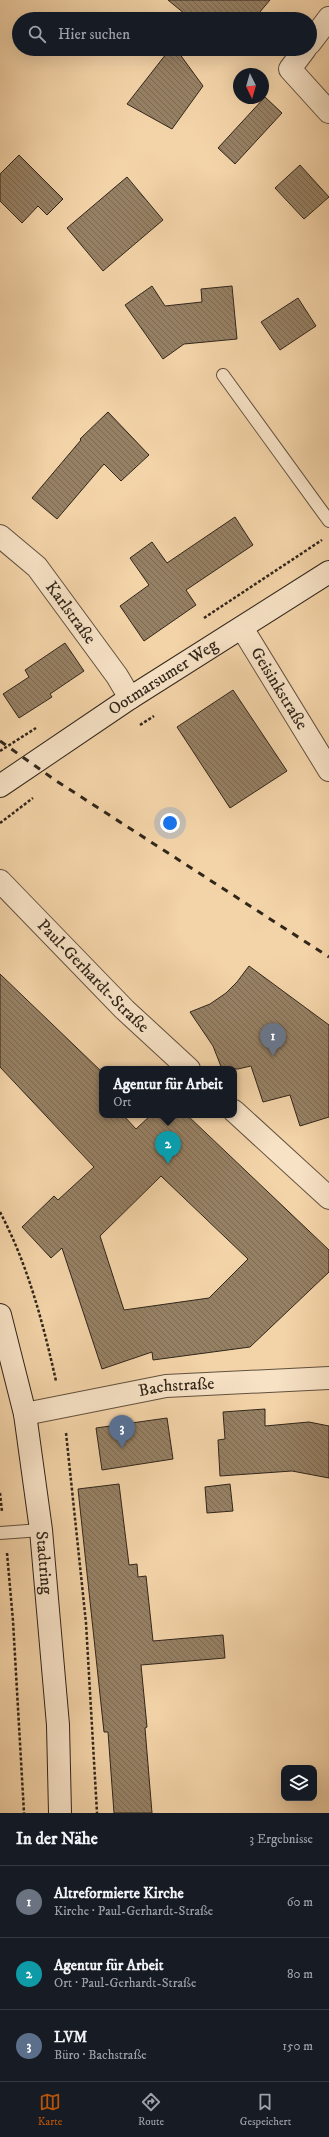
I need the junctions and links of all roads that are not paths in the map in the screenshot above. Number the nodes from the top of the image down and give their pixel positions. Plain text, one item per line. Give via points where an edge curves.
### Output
1 (329, 18) edge
2 (317, 34) edge
3 (300, 56) edge
4 (329, 112) edge
5 (223, 375) dead end
6 (329, 521) edge
7 (0, 536) edge
8 (329, 572) edge
9 (242, 628) junction
10 (130, 698) junction
11 (329, 770) edge
12 (0, 786) edge
13 (0, 881) edge
14 (186, 1066) edge
15 (237, 1113) edge
16 (329, 1198) edge
17 (0, 1315) edge
18 (329, 1378) edge
19 (25, 1414) junction
20 (40, 1530) junction
21 (2, 1533) edge
22 (60, 1813) edge

1 - 2 street
3 - 4 street via 290,69
5 - 6 lane
7 - 10 street, Karlstraße via 37,568 117,676
8 - 9 street, Ootmarsumer Weg
9 - 10 street, Ootmarsumer Weg
9 - 11 street, Geisinkstraße
10 - 12 street, Ootmarsumer Weg
13 - 14 street, Paul-Gerhardt-Straße via 125,1010
15 - 16 street
17 - 19 street, Stadtring
18 - 19 street, Bachstraße via 166,1386
19 - 20 street, Stadtring
20 - 21 lane
20 - 22 street, Stadtring via 58,1725

